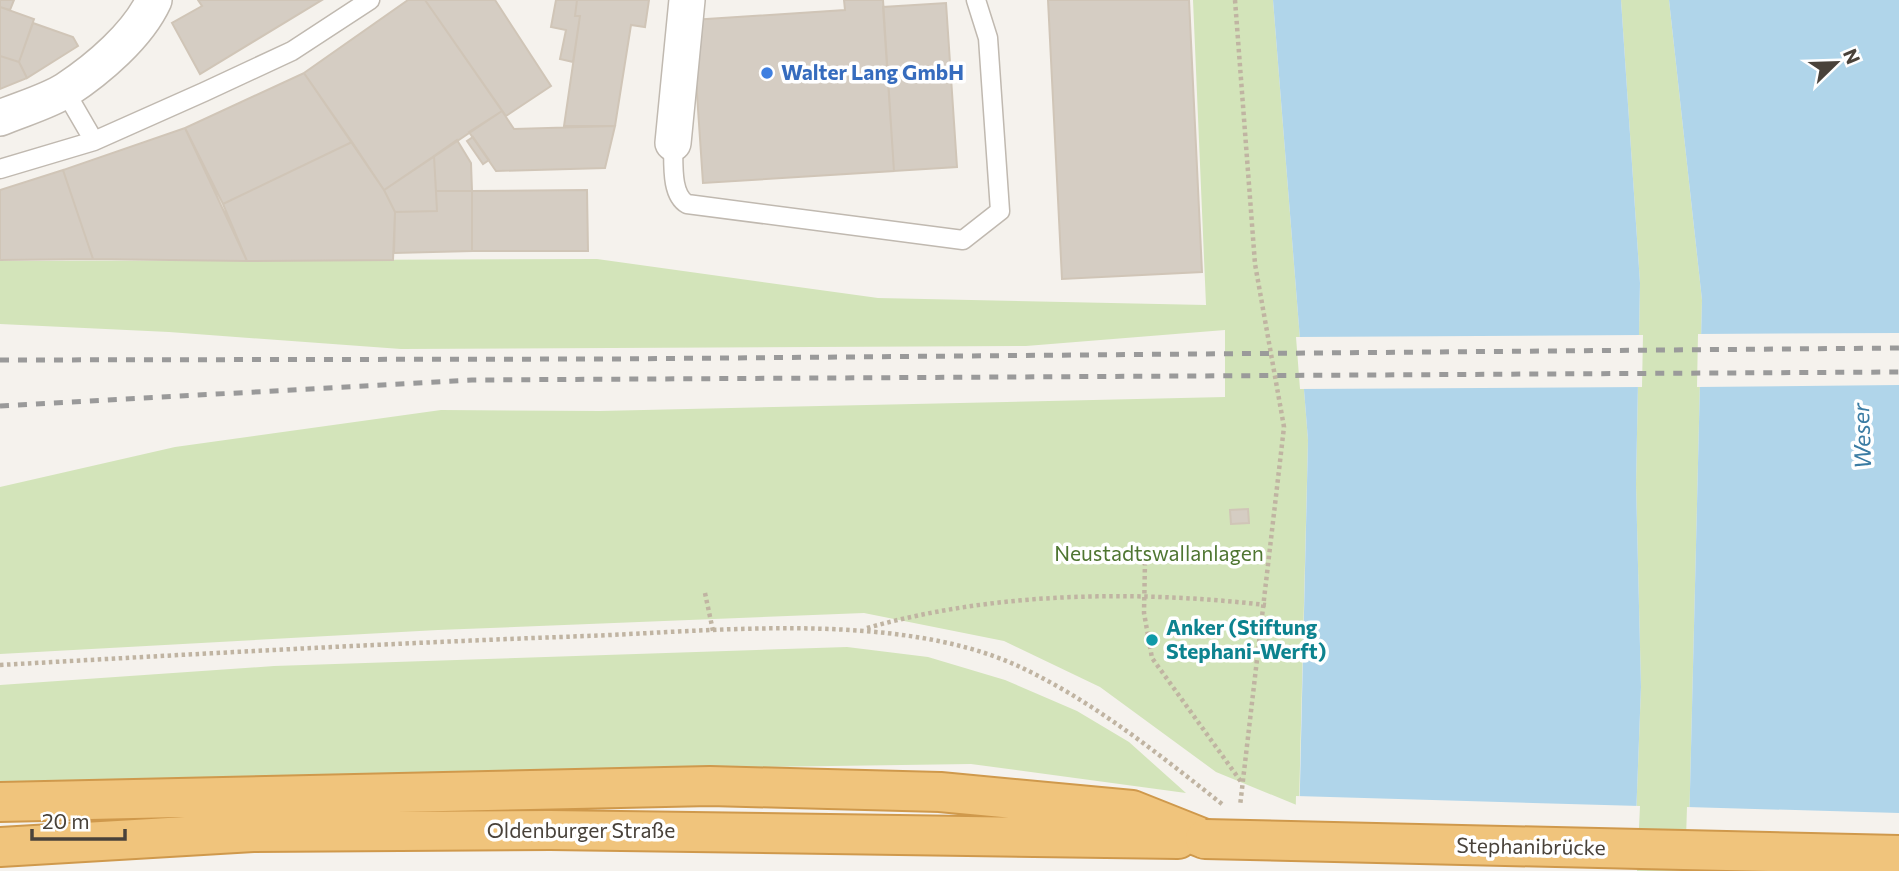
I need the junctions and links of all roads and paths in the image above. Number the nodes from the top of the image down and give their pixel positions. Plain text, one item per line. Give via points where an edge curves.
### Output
1 (154, 0) edge
2 (370, 0) edge
3 (687, 0) edge
4 (976, 0) edge
5 (1235, 0) edge
6 (65, 91) junction
7 (0, 118) edge
8 (94, 141) junction
9 (673, 143) joint
10 (0, 169) edge
11 (1145, 562) dead end
12 (705, 593) dead end
13 (1145, 598) junction
14 (1266, 605) junction
15 (863, 630) junction
16 (713, 631) junction
17 (0, 665) edge
18 (1243, 784) junction
19 (0, 802) edge
20 (1228, 809) dead end
21 (1239, 818) dead end
22 (1163, 831) junction
23 (2, 847) edge
24 (1899, 855) edge

1 - 6 street via 111,54
2 - 8 lane via 292,51
3 - 9 street
4 - 9 lane via 988,37 1000,211 963,240 687,204 677,191
5 - 14 path via 1255,264 1284,427
6 - 7 street
6 - 8 lane
8 - 10 lane
11 - 13 path
12 - 16 path
13 - 14 path
13 - 15 path via 1022,600 926,612
13 - 18 path via 1152,658
14 - 18 path
15 - 16 path
15 - 20 path via 940,641 1015,665 1133,735
16 - 17 path
18 - 21 path
19 - 22 highway via 710,786 940,792 1132,810
22 - 23 highway, Oldenburger Straße via 253,832
22 - 24 highway, Stephanibrücke, bridge via 1205,839

